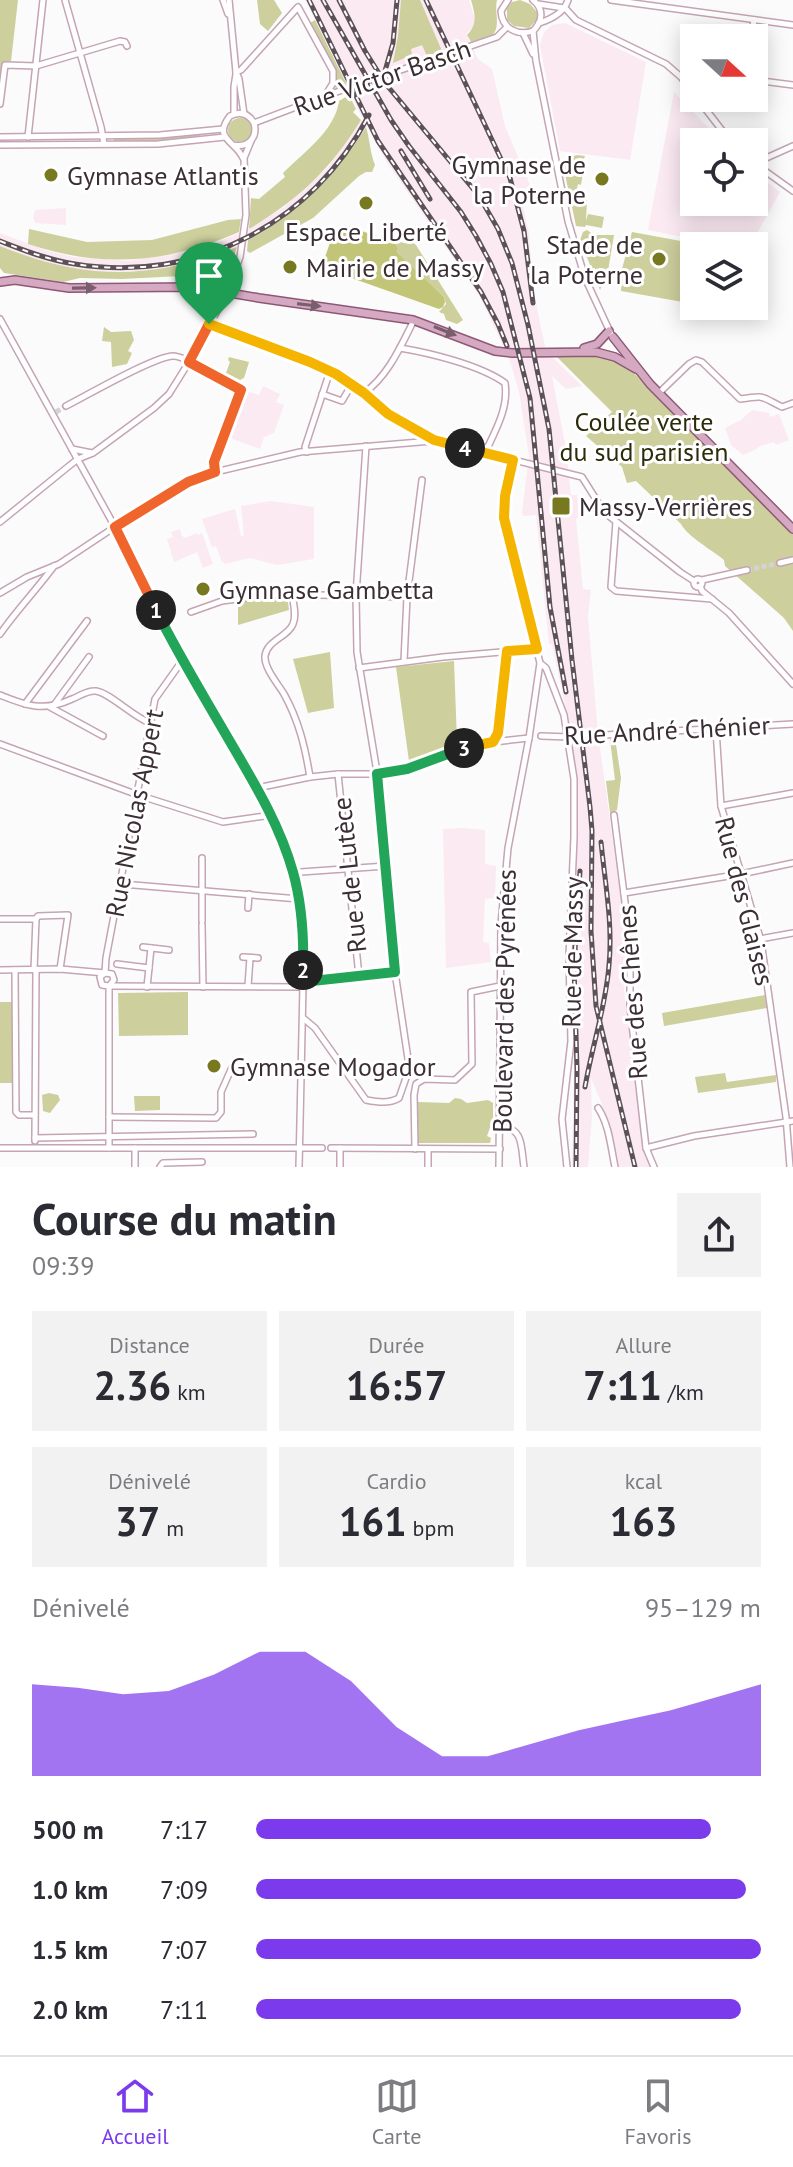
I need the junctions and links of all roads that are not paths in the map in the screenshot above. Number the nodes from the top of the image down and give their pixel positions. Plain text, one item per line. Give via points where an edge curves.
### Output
1 (43, 0) edge
2 (65, 0) edge
3 (226, 0) edge
4 (567, 0) edge
5 (611, 0) edge
6 (505, 2) edge
7 (536, 2) edge
8 (553, 7) junction
9 (565, 8) junction
10 (551, 19) junction
11 (576, 20) junction
12 (754, 20) junction
13 (539, 23) junction
14 (753, 24) edge
15 (793, 25) edge
16 (507, 27) junction
17 (533, 31) junction
18 (523, 33) junction
19 (127, 46) dead end
20 (80, 53) junction
21 (536, 61) junction
22 (36, 66) junction
23 (236, 73) junction
24 (680, 76) edge
25 (768, 82) edge
26 (793, 85) edge
27 (325, 96) junction
28 (0, 104) edge
29 (708, 112) edge
30 (234, 114) junction
31 (244, 114) junction
32 (254, 123) junction
33 (720, 128) edge
34 (223, 129) junction
35 (103, 136) junction
36 (0, 137) edge
37 (28, 137) junction
38 (225, 137) junction
39 (251, 141) junction
40 (104, 144) junction
41 (0, 145) edge
42 (233, 145) junction
43 (793, 146) edge
44 (768, 157) edge
45 (244, 158) junction
46 (768, 173) edge
47 (793, 191) edge
48 (0, 282) edge
49 (227, 293) junction
50 (0, 319) edge
51 (209, 324) junction
52 (412, 324) dead end
53 (611, 334) junction
54 (479, 344) junction
55 (400, 348) junction
56 (189, 362) junction
57 (636, 369) junction
58 (330, 371) junction
59 (352, 384) junction
60 (364, 393) junction
61 (659, 393) junction
62 (322, 394) junction
63 (793, 403) edge
64 (66, 406) tunnel mouth
65 (413, 427) junction
66 (434, 440) junction
67 (407, 443) junction
68 (366, 446) junction
69 (72, 449) junction
70 (307, 452) junction
71 (93, 453) junction
72 (485, 453) junction
73 (78, 459) junction
74 (513, 460) junction
75 (215, 472) junction
76 (422, 480) dead end
77 (775, 511) junction
78 (793, 518) edge
79 (0, 522) edge
80 (616, 522) junction
81 (115, 527) junction
82 (793, 529) edge
83 (793, 560) edge
84 (780, 563) tunnel mouth
85 (55, 565) junction
86 (747, 570) tunnel mouth
87 (699, 583) junction
88 (0, 593) edge
89 (292, 593) junction
90 (356, 595) junction
91 (407, 597) junction
92 (712, 599) junction
93 (191, 612) dead end
94 (87, 621) dead end
95 (0, 634) edge
96 (537, 649) junction
97 (507, 651) junction
98 (89, 657) dead end
99 (182, 661) junction
100 (404, 661) junction
101 (540, 663) junction
102 (359, 668) junction
103 (793, 684) edge
104 (0, 695) edge
105 (24, 705) junction
106 (51, 706) junction
107 (150, 723) junction
108 (793, 724) edge
109 (716, 729) junction
110 (103, 736) dead end
111 (541, 736) dead end
112 (568, 737) junction
113 (529, 738) junction
114 (493, 742) junction
115 (0, 744) edge
116 (338, 774) junction
117 (377, 774) junction
118 (310, 777) junction
119 (257, 788) junction
120 (793, 793) edge
121 (138, 795) junction
122 (721, 806) junction
123 (272, 815) junction
124 (614, 815) dead end
125 (202, 858) dead end
126 (793, 863) edge
127 (386, 866) junction
128 (348, 869) junction
129 (293, 871) junction
130 (741, 874) junction
131 (122, 884) junction
132 (202, 892) junction
133 (624, 893) junction
134 (249, 894) junction
135 (299, 899) junction
136 (248, 908) dead end
137 (0, 919) edge
138 (36, 919) junction
139 (793, 933) edge
140 (760, 939) junction
141 (143, 947) dead end
142 (151, 948) junction
143 (169, 950) dead end
144 (258, 958) dead end
145 (117, 964) dead end
146 (149, 968) junction
147 (60, 969) junction
148 (0, 970) edge
149 (15, 970) junction
150 (35, 970) junction
151 (91, 970) junction
152 (395, 972) junction
153 (105, 973) junction
154 (359, 976) junction
155 (100, 979) junction
156 (114, 980) junction
157 (303, 984) junction
158 (109, 986) junction
159 (124, 986) junction
160 (248, 986) junction
161 (500, 986) junction
162 (147, 987) junction
163 (203, 987) junction
164 (303, 1018) junction
165 (233, 1065) dead end
166 (598, 1108) dead end
167 (35, 1115) junction
168 (109, 1117) junction
169 (790, 1121) edge
170 (500, 1128) junction
171 (253, 1134) dead end
172 (109, 1136) junction
173 (35, 1138) junction
174 (35, 1147) junction
175 (0, 1148) edge
176 (109, 1148) junction
177 (135, 1148) junction
178 (322, 1148) dead end
179 (331, 1148) dead end
180 (340, 1148) junction
181 (646, 1148) junction
182 (301, 1149) junction
183 (415, 1149) junction
184 (428, 1149) junction
185 (500, 1149) junction
186 (202, 1162) dead end
187 (135, 1167) edge
188 (160, 1167) edge
189 (299, 1167) edge
190 (340, 1167) edge
191 (428, 1167) edge
192 (499, 1167) edge
193 (524, 1167) edge
194 (567, 1167) edge
195 (615, 1167) edge
196 (654, 1167) edge
197 (790, 1167) edge

1 - 22 street
2 - 20 street
3 - 23 street
4 - 8 street
4 - 9 street
5 - 12 street
6 - 16 street via 501,15
7 - 8 street
7 - 13 street
8 - 9 street
9 - 10 street
9 - 11 street
10 - 11 street
10 - 13 street
11 - 24 street via 666,64
12 - 14 street
12 - 15 street
13 - 17 street
16 - 18 street
16 - 27 street, Rue Victor Basch via 497,37
17 - 18 street
17 - 21 street
18 - 21 street
19 - 20 street via 120,41
20 - 22 street
20 - 35 street
21 - 53 street via 575,248
22 - 28 street via 5,65
22 - 37 street
23 - 27 street via 298,7 333,71
23 - 30 street
23 - 31 street
25 - 26 street
27 - 32 street, Rue Victor Basch
29 - 33 street
30 - 31 street
30 - 34 street
31 - 32 street
32 - 39 street
34 - 35 street
34 - 38 street
35 - 37 street
35 - 40 street
36 - 37 street
38 - 40 street
38 - 42 street
39 - 42 street
39 - 45 street
40 - 41 street
42 - 45 street
43 - 44 street
45 - 49 street via 245,229
46 - 47 street
48 -> 49 main road via 69,288 195,287
49 - 51 street
49 -> 54 main road via 413,320
50 - 69 street
51 - 56 street
51 - 58 street
52 - 55 street
53 - 54 main road via 582,349 510,350
53 - 57 main road
54 - 57 main road via 512,353 596,352
55 - 60 street
55 - 72 street via 433,354 505,383 502,414
56 - 64 street via 174,356 160,359
56 - 71 street via 164,399
56 - 75 street via 241,390
57 - 61 main road
58 - 59 street
58 - 62 street
59 - 60 street
59 - 62 street via 342,401
60 - 65 street
61 - 63 street via 696,360 738,398 761,396 782,407
61 - 77 main road
62 - 70 street
65 - 66 street
65 - 67 street
66 - 67 street
66 - 72 street
67 - 68 street
68 - 70 street
68 - 90 street
69 - 71 street
69 - 73 street
70 - 75 street
71 - 73 street
72 - 74 street
73 - 79 street
73 - 81 street
74 - 80 street via 584,480 600,508
74 - 96 street via 504,518
75 - 81 street via 188,482
76 - 91 street
77 - 78 main road
77 - 82 main road
80 - 87 street
80 - 92 street via 611,587
81 - 85 street
81 - 99 street
83 - 84 street
85 - 88 street
85 - 95 street
86 - 87 street
87 - 92 street
89 - 90 street
89 - 93 street via 253,595
89 - 118 street via 293,626 265,656 295,714
90 - 91 street
90 - 102 street
91 - 100 street
92 - 103 street
94 - 105 street
96 - 97 street
96 - 101 street
97 - 100 street
97 - 114 street via 500,729
98 - 106 street
99 - 107 street, Rue Nicolas Appert via 157,693
99 - 119 street
100 - 102 street
101 - 112 street, Rue de Massy via 551,679
101 - 113 street, Boulevard des Pyrénées
102 - 117 street
104 - 105 street
105 - 106 street
106 - 107 street via 94,691
106 - 110 street
107 - 121 street, Rue Nicolas Appert
108 - 109 street, Rue André Chénier
109 - 112 street, Rue André Chénier
109 - 122 street, Rue des Glaises
111 - 112 street, Rue André Chénier
112 - 194 street, Rue de Massy via 574,837 571,1050 562,1119
113 - 114 street, Rue André Chénier
113 - 161 street, Boulevard des Pyrénées via 508,848
114 - 117 street, Rue André Chénier
115 - 121 street
116 - 117 street, Rue André Chénier
116 - 118 street, Rue André Chénier
116 - 128 street, Rue de Lutèce
117 - 127 street
118 - 119 street, Rue André Chénier
119 - 123 street
120 - 122 street
121 - 123 street via 223,822
121 - 131 street, Rue Nicolas Appert
122 - 130 street, Rue des Glaises
123 - 129 street
124 - 133 street, Rue des Chênes
125 - 132 street
126 - 130 street
127 - 128 street
127 - 152 street
128 - 129 street
128 - 154 street, Rue de Lutèce
129 - 135 street
130 - 133 street
130 - 140 street, Rue des Glaises
131 - 132 street
131 - 153 street, Rue Nicolas Appert
132 - 134 street
132 - 163 street
133 - 181 street, Rue des Chênes
134 - 135 street
134 - 136 street
135 - 157 street
137 - 138 street
138 - 147 street via 68,915
138 - 150 street
139 - 140 street
140 - 169 street, Rue des Glaises
141 - 142 street
142 - 143 street
142 - 146 street
144 - 160 street via 247,957
145 - 146 street
146 - 162 street
147 - 150 street
147 - 151 street
148 - 149 street
149 - 150 street
149 - 167 street via 16,1112
150 - 167 street
151 - 153 street
151 - 155 street
152 - 154 street
152 - 164 street via 408,1059 399,1098 366,1100
153 - 155 street
153 - 156 street
154 - 157 street
155 - 158 street
156 - 158 street
156 - 159 street
157 - 160 street
157 - 164 street
158 - 159 street
158 - 168 street
159 - 162 street
160 - 163 street
161 - 170 street, Boulevard des Pyrénées
161 - 183 street via 471,992 472,1064 455,1080 424,1079 416,1084
162 - 163 street
164 - 182 street
165 - 168 street via 216,1118
166 - 195 street
167 - 173 street
168 - 172 street
169 - 181 street
169 - 197 street, Rue des Glaises
170 - 185 street, Boulevard des Pyrénées
170 - 193 street via 516,1130
171 - 172 street
172 - 173 street
172 - 176 street
173 - 174 street
174 - 175 street
174 - 176 street
176 - 177 street
177 - 182 street
177 - 187 street
178 - 182 street
179 - 180 street
180 - 183 street
180 - 190 street
181 - 196 street, Rue des Chênes
182 - 189 street
183 - 184 street
184 - 185 street
184 - 191 street
185 - 192 street, Boulevard des Pyrénées
186 - 188 street

